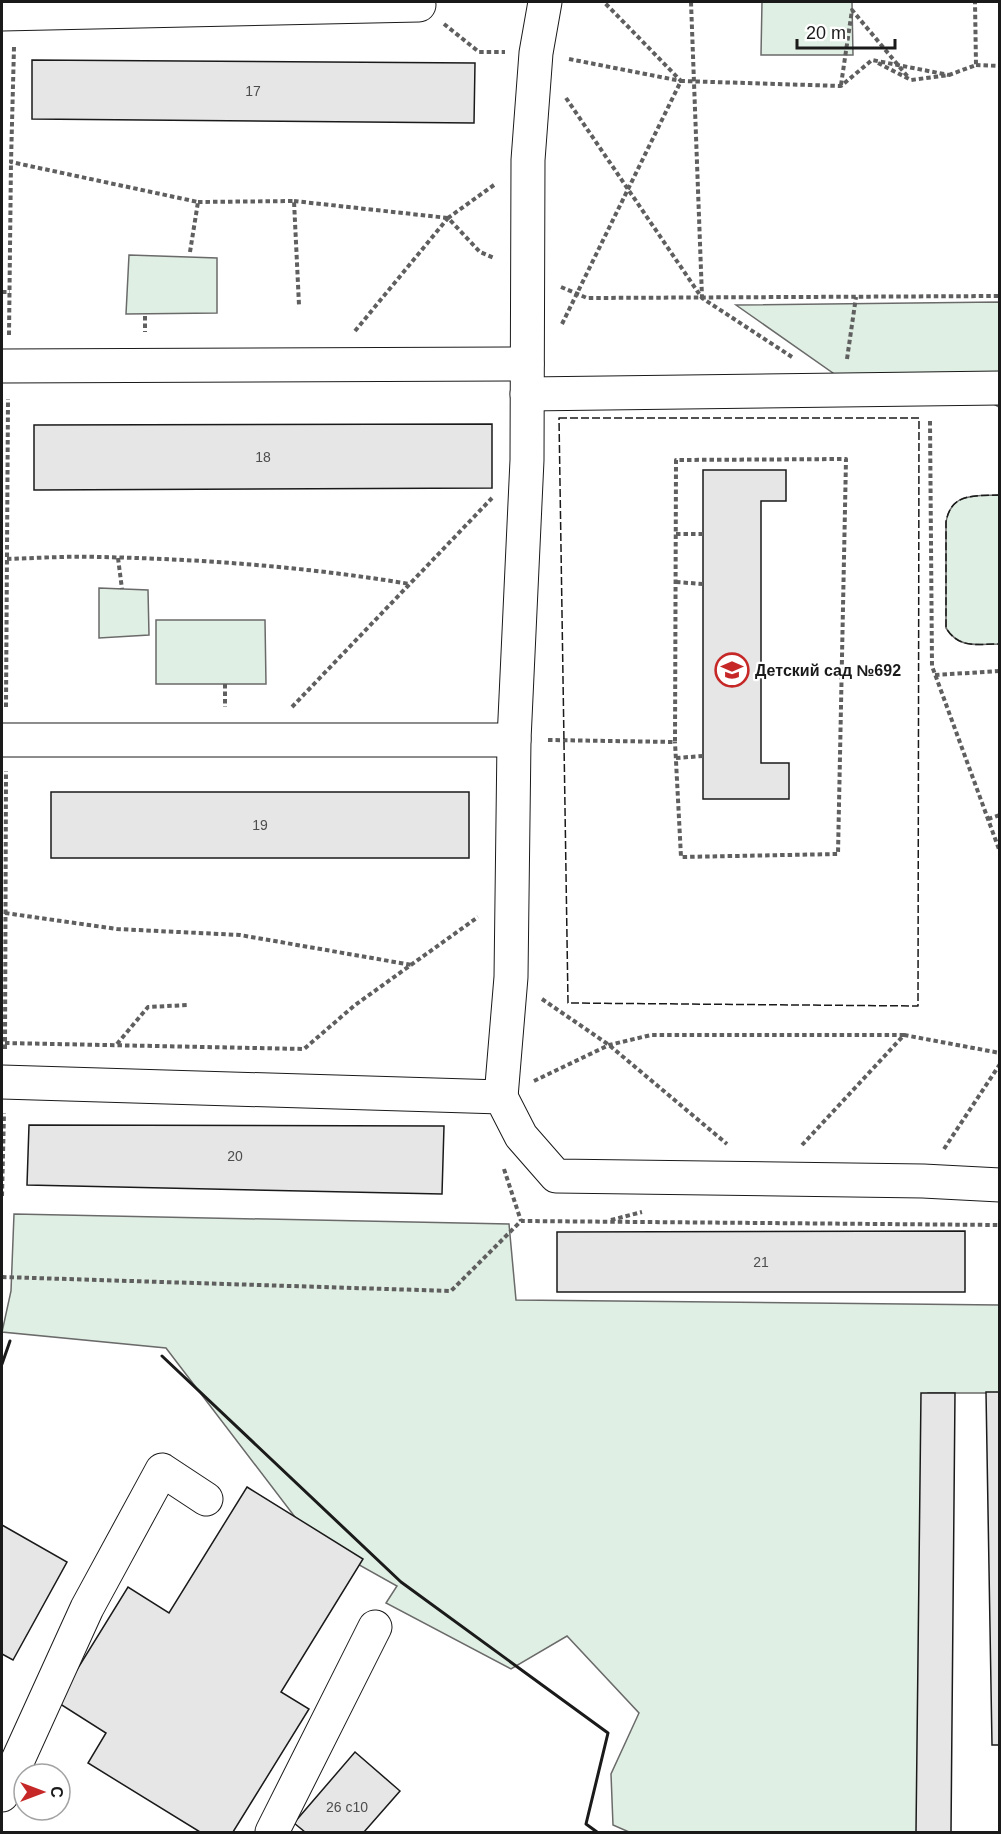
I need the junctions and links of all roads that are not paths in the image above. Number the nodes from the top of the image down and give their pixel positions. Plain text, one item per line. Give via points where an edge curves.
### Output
1 (545, 2) edge
2 (419, 5) dead end
3 (8, 14) edge
4 (5, 366) edge
5 (527, 379) junction
6 (999, 388) edge
7 (4, 740) edge
8 (514, 740) junction
9 (4, 1082) edge
10 (501, 1097) junction
11 (999, 1185) edge
12 (206, 1499) dead end
13 (375, 1628) dead end
14 (2, 1795) edge
15 (272, 1833) edge

1 - 5 lane via 536,52 528,160
2 - 3 lane
4 - 5 lane via 327,365
5 - 6 lane via 843,390
5 - 8 lane
7 - 8 lane
8 - 10 lane via 511,977
9 - 10 lane
10 - 11 lane via 521,1136 556,1176
12 - 14 lane via 162,1470 87,1608
13 - 15 lane

